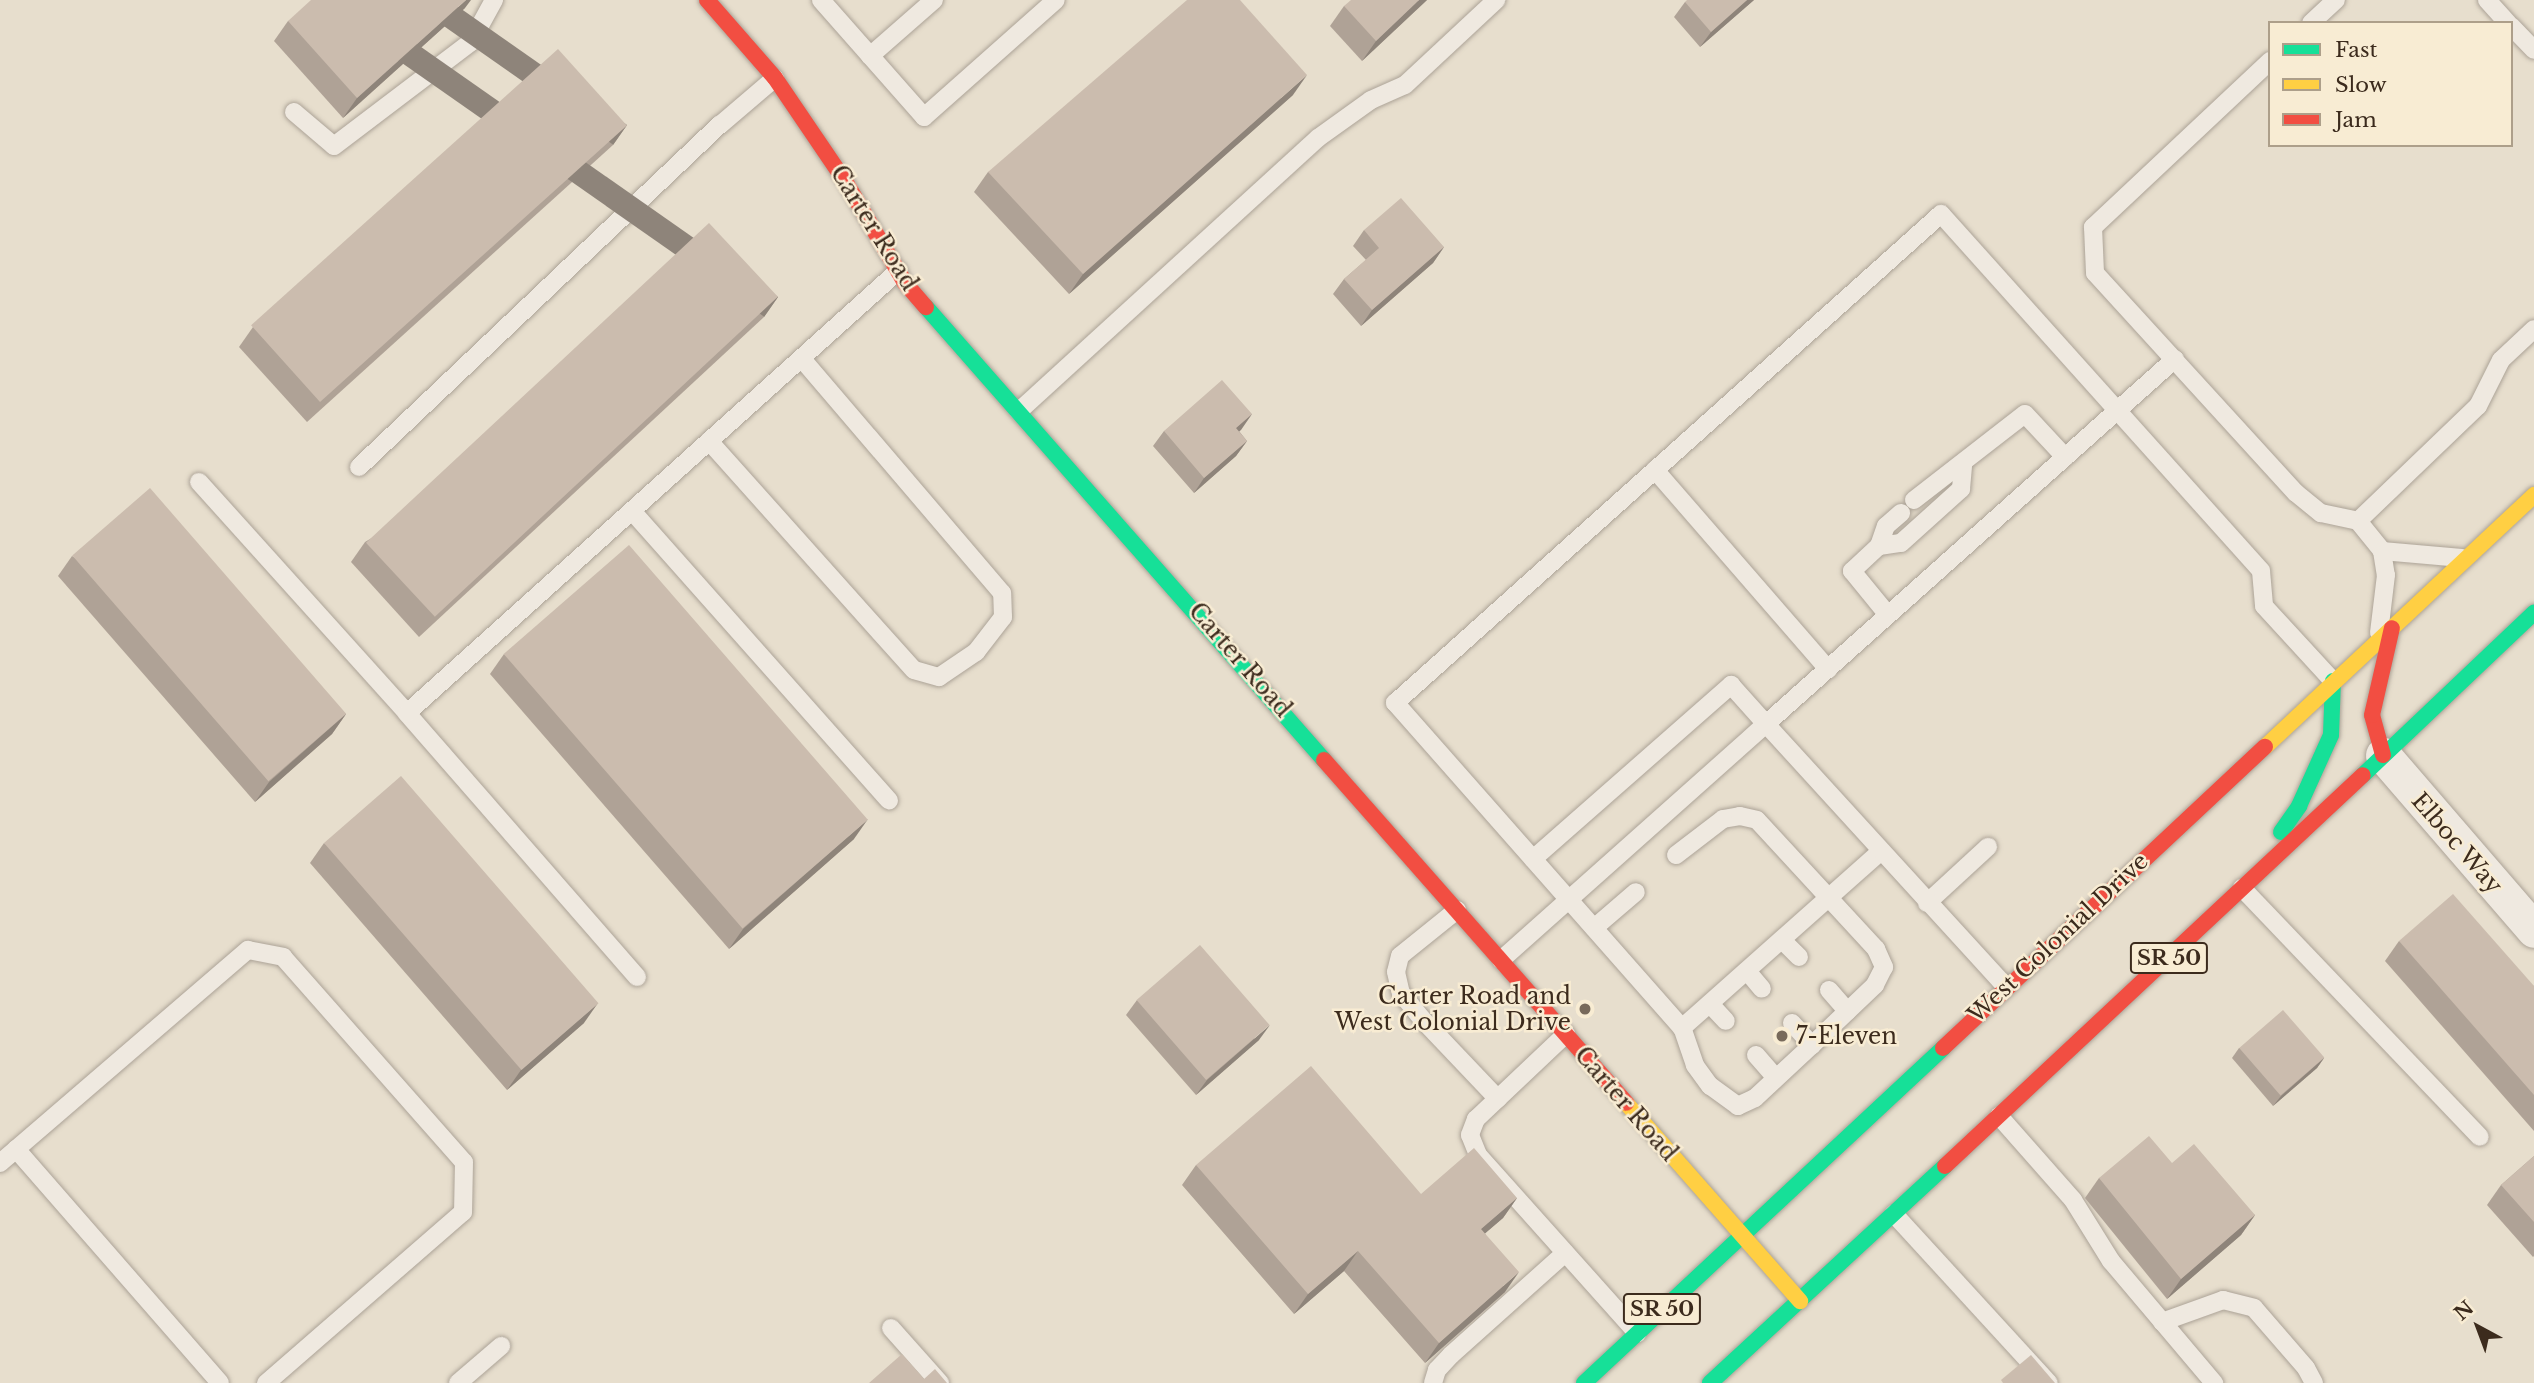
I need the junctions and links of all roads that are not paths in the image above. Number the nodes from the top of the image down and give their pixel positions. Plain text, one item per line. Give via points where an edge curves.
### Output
1 (494, 0) edge
2 (707, 0) edge
3 (821, 0) edge
4 (934, 0) edge
5 (1056, 0) edge
6 (1496, 0) edge
7 (2336, 0) edge
8 (2487, 0) edge
9 (2313, 21) edge
10 (2507, 21) edge
11 (2513, 27) edge
12 (2534, 50) edge
13 (870, 56) junction
14 (2268, 63) edge
15 (775, 78) junction
16 (294, 112) dead end
17 (898, 271) junction
18 (2534, 328) edge
19 (801, 358) junction
20 (2175, 359) junction
21 (1019, 411) junction
22 (2117, 411) junction
23 (709, 441) junction
24 (2065, 457) junction
25 (1963, 464) junction
26 (359, 467) dead end
27 (1655, 470) junction
28 (199, 482) dead end
29 (2534, 495) edge
30 (1914, 500) dead end
31 (632, 511) junction
32 (1900, 513) dead end
33 (2358, 521) junction
34 (1879, 546) junction
35 (2382, 551) junction
36 (2466, 559) junction
37 (2534, 612) edge
38 (1888, 615) junction
39 (2385, 634) junction
40 (1828, 669) junction
41 (2333, 681) junction
42 (407, 713) junction
43 (1766, 724) junction
44 (2383, 755) junction
45 (889, 800) dead end
46 (1988, 847) dead end
47 (1880, 852) junction
48 (1676, 855) dead end
49 (1533, 859) junction
50 (2242, 888) junction
51 (1636, 892) dead end
52 (1831, 896) junction
53 (1569, 899) junction
54 (1927, 903) junction
55 (1457, 910) junction
56 (1594, 928) junction
57 (2534, 930) edge
58 (1783, 940) junction
59 (1799, 957) dead end
60 (1501, 960) junction
61 (1746, 971) junction
62 (636, 978) dead end
63 (2006, 988) junction
64 (1762, 989) dead end
65 (1829, 990) dead end
66 (1710, 1004) junction
67 (1847, 1011) junction
68 (1726, 1021) dead end
69 (1792, 1023) dead end
70 (1682, 1028) junction
71 (1566, 1034) junction
72 (1812, 1045) junction
73 (1756, 1055) dead end
74 (1776, 1078) junction
75 (1498, 1099) junction
76 (1999, 1116) junction
77 (2480, 1136) dead end
78 (16, 1149) junction
79 (0, 1163) edge
80 (1894, 1214) junction
81 (1742, 1235) junction
82 (1565, 1253) junction
83 (1800, 1301) junction
84 (2162, 1322) junction
85 (891, 1328) dead end
86 (1637, 1333) junction
87 (501, 1346) dead end
88 (220, 1383) edge
89 (266, 1383) edge
90 (458, 1383) edge
91 (940, 1383) edge
92 (1433, 1383) edge
93 (1584, 1383) edge
94 (1710, 1383) edge
95 (2049, 1383) edge
96 (2214, 1383) edge
97 (2314, 1383) edge

1 - 16 lane via 471,42 334,146
2 - 15 main road, Carter Road
3 - 13 lane
4 - 13 lane
5 - 13 lane via 924,117
6 - 21 lane via 1405,85 1371,100 1318,138
7 - 9 lane
8 - 10 lane
11 - 12 lane
14 - 20 lane via 2093,227 2095,273
15 - 17 main road, Carter Road via 845,181
15 - 26 lane
17 - 19 lane
17 - 21 main road, Carter Road
18 - 33 lane via 2501,360 2478,406
19 - 23 lane
19 - 23 lane via 1002,593 1003,617 976,652 939,677 914,670
20 - 22 lane
20 - 33 lane via 2296,493 2320,513
21 - 55 main road, Carter Road
22 - 24 lane
22 - 27 lane via 1941,214
22 - 41 lane via 2262,571 2264,606
23 - 31 lane
24 - 25 lane via 2025,414
24 - 38 lane
25 - 30 lane via 1942,474
25 - 34 lane via 1961,489 1901,544
27 - 40 lane
27 - 49 lane via 1395,703
28 - 42 lane
29 - 36 main road, West Colonial Drive / SR 50
31 - 42 lane
31 - 45 lane
32 - 34 lane via 1886,526
33 - 35 lane
34 - 38 lane via 1852,571
35 - 36 lane
35 - 39 lane
36 - 39 main road, West Colonial Drive / SR 50
37 - 44 main road, SR 50
38 - 40 lane
39 - 41 main road, West Colonial Drive / SR 50
39 - 44 main road via 2372,715
40 - 43 lane
41 - 50 main road via 2331,734 2315,775
41 - 63 main road, West Colonial Drive / SR 50
42 - 62 lane
43 - 47 lane
43 - 49 lane via 1731,685
43 - 53 lane
44 - 50 main road, SR 50
44 - 57 street, Elboc Way
46 - 54 lane
47 - 52 lane
47 - 54 lane
48 - 52 lane via 1723,820 1740,816 1757,820
49 - 53 lane
50 - 76 main road, SR 50
50 - 77 lane
51 - 56 lane
52 - 58 lane
52 - 67 lane via 1876,949 1884,967 1875,985
53 - 56 lane
53 - 60 lane
54 - 63 lane
55 - 60 main road, Carter Road
55 - 75 lane via 1400,956 1396,972 1401,993
56 - 70 lane
58 - 59 lane
58 - 61 lane
60 - 71 main road, Carter Road
61 - 64 lane
61 - 66 lane
63 - 81 main road, West Colonial Drive / SR 50
65 - 67 lane
66 - 68 lane
66 - 70 lane
67 - 72 lane
69 - 72 lane
70 - 74 lane via 1695,1065 1723,1100 1738,1106
71 - 75 lane
71 - 81 main road, Carter Road
72 - 74 lane
73 - 74 lane
75 - 82 lane via 1476,1119 1470,1135 1478,1155
76 - 80 main road, SR 50
76 - 84 lane via 2073,1200 2111,1261
78 - 79 lane
78 - 88 lane
78 - 89 lane via 248,950 283,957 464,1162 463,1212
80 - 83 main road, SR 50
80 - 95 lane
81 - 83 main road, Carter Road
81 - 86 main road, West Colonial Drive / SR 50
82 - 86 lane
82 - 92 lane via 1451,1355 1437,1370
83 - 94 main road, SR 50
84 - 96 lane
84 - 97 lane via 2223,1300 2254,1308
85 - 91 lane
86 - 93 main road, West Colonial Drive / SR 50
87 - 90 lane

